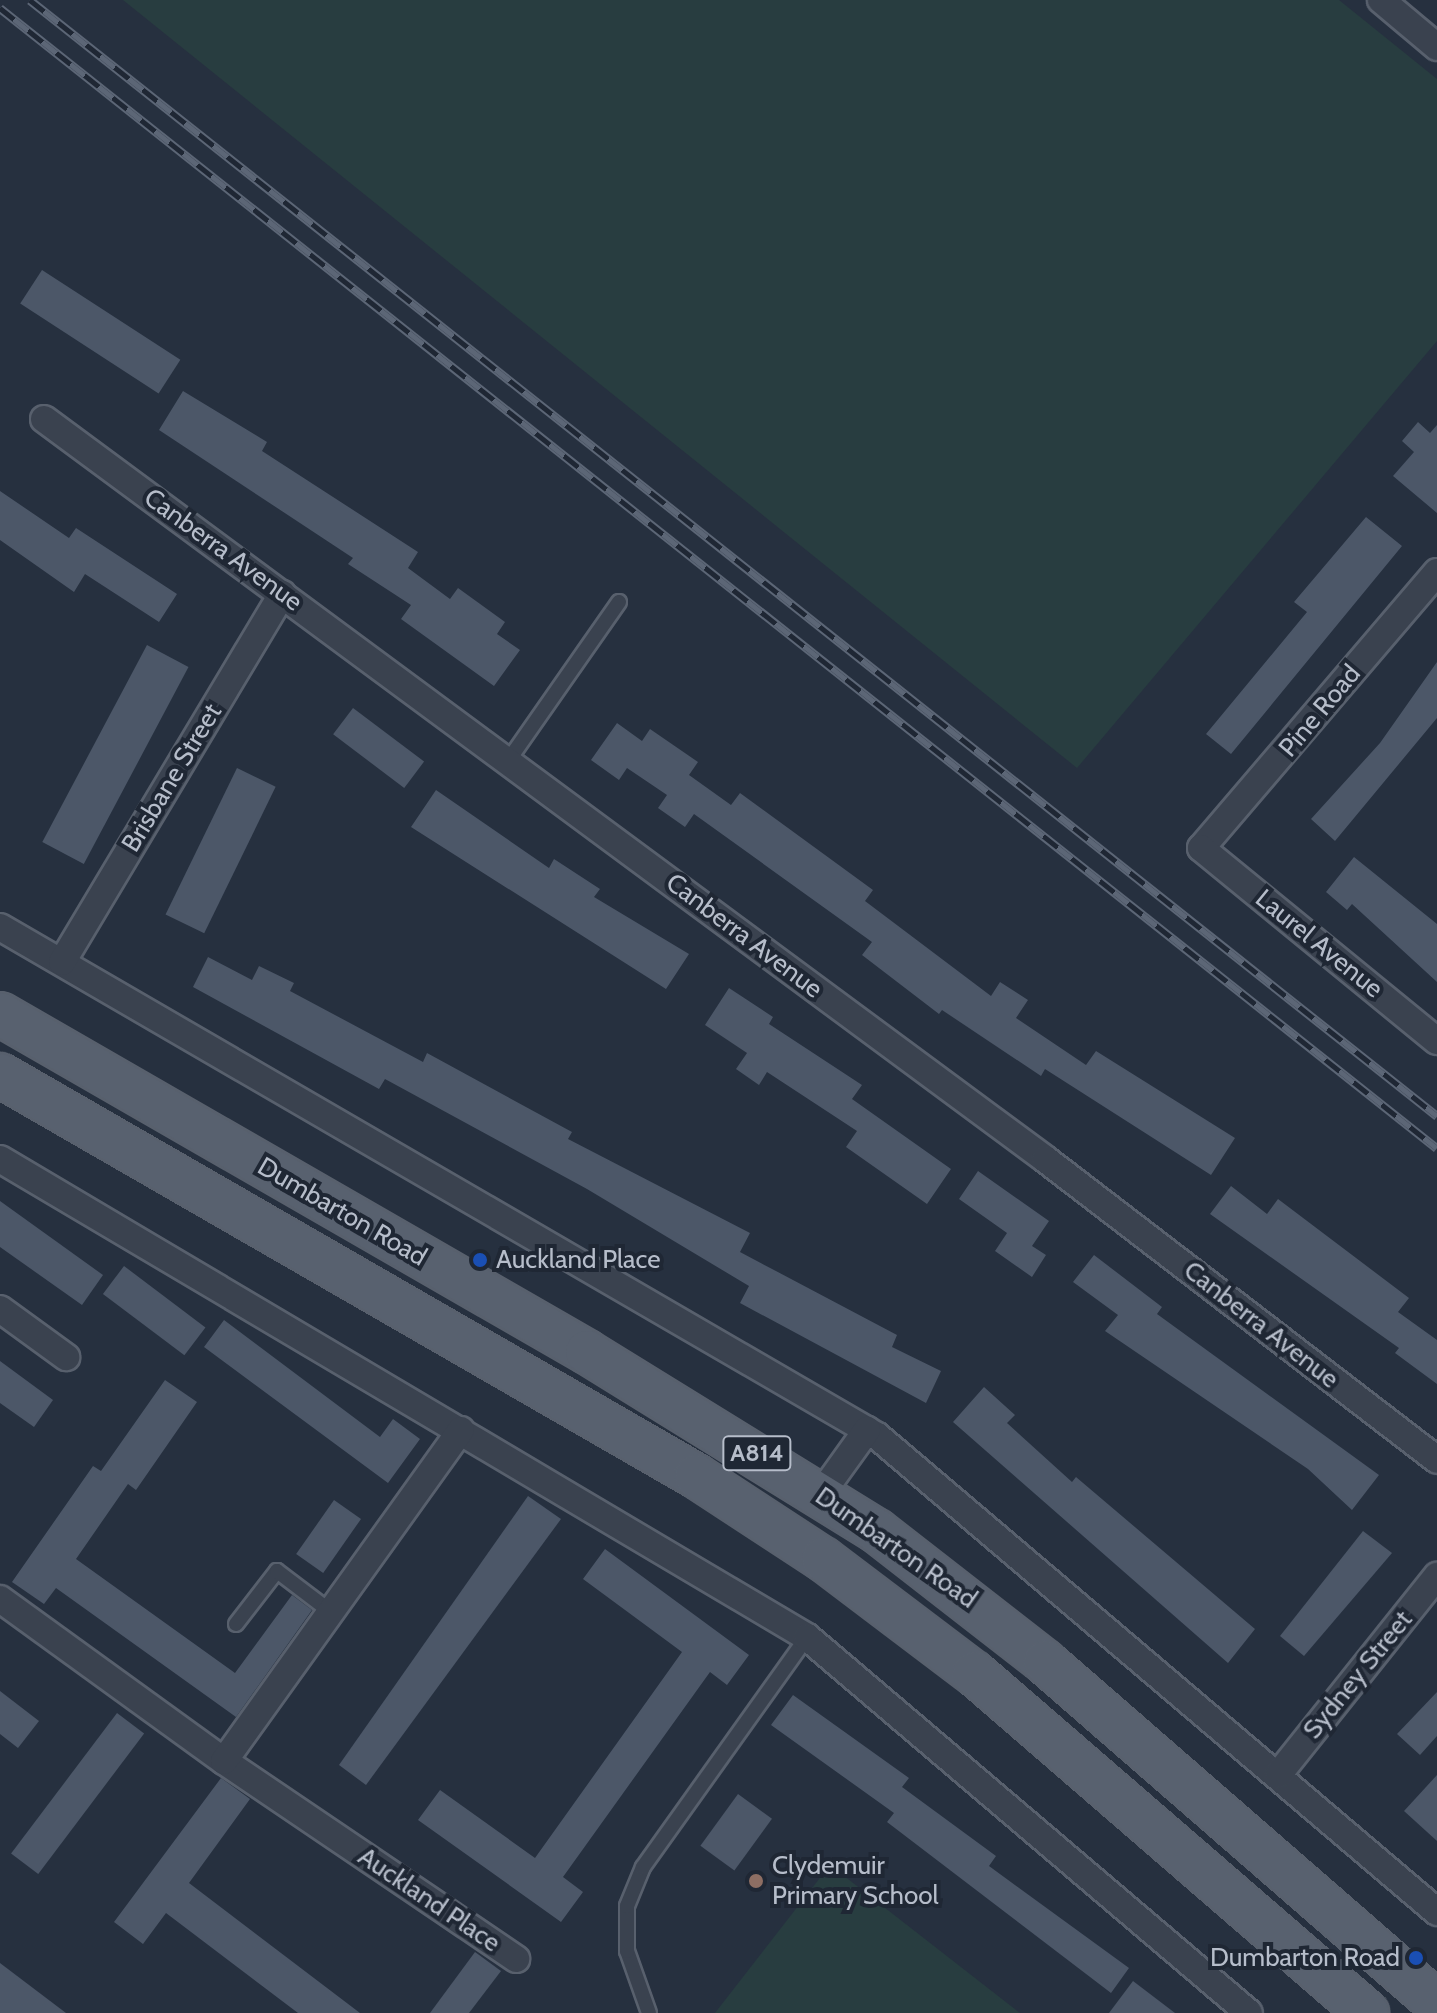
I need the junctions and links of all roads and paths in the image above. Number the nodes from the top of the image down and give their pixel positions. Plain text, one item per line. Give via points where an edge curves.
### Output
1 (1381, 0) edge
2 (1437, 47) edge
3 (44, 419) dead end
4 (1437, 572) edge
5 (282, 594) junction
6 (619, 602) dead end
7 (508, 761) junction
8 (1201, 848) joint
9 (0, 927) edge
10 (62, 962) junction
11 (0, 1014) edge
12 (1437, 1041) edge
13 (0, 1075) edge
14 (0, 1159) edge
15 (0, 1309) edge
16 (66, 1357) dead end
17 (461, 1430) junction
18 (867, 1430) junction
19 (1437, 1460) edge
20 (821, 1494) junction
21 (1437, 1576) edge
22 (0, 1599) edge
23 (331, 1612) junction
24 (236, 1624) dead end
25 (807, 1637) junction
26 (224, 1761) junction
27 (1278, 1775) junction
28 (1437, 1912) edge
29 (516, 1959) dead end
30 (1437, 2003) edge
31 (649, 2013) edge
32 (1249, 2013) edge
33 (1367, 2013) edge

1 - 2 street
3 - 5 street, Canberra Avenue
4 - 8 street, Pine Road
5 - 7 street, Canberra Avenue
5 - 10 street, Brisbane Street
6 - 7 lane
7 - 19 street, Canberra Avenue via 1032,1150
8 - 12 street, Laurel Avenue
9 - 10 street
10 - 18 street
11 - 20 main road, Dumbarton Road / A814
13 - 33 main road, Dumbarton Road / A814 via 696,1476 823,1559 974,1673
14 - 17 street
15 - 16 street
17 - 23 street
17 - 25 street
18 - 20 street
18 - 27 street
20 - 30 main road, Dumbarton Road / A814 via 978,1606
21 - 27 street, Sydney Street
22 - 26 street, Auckland Place
23 - 24 lane via 277,1571
23 - 26 street
25 - 31 lane via 643,1867 627,1906 627,1951
25 - 32 street
26 - 29 street, Auckland Place
27 - 28 street

